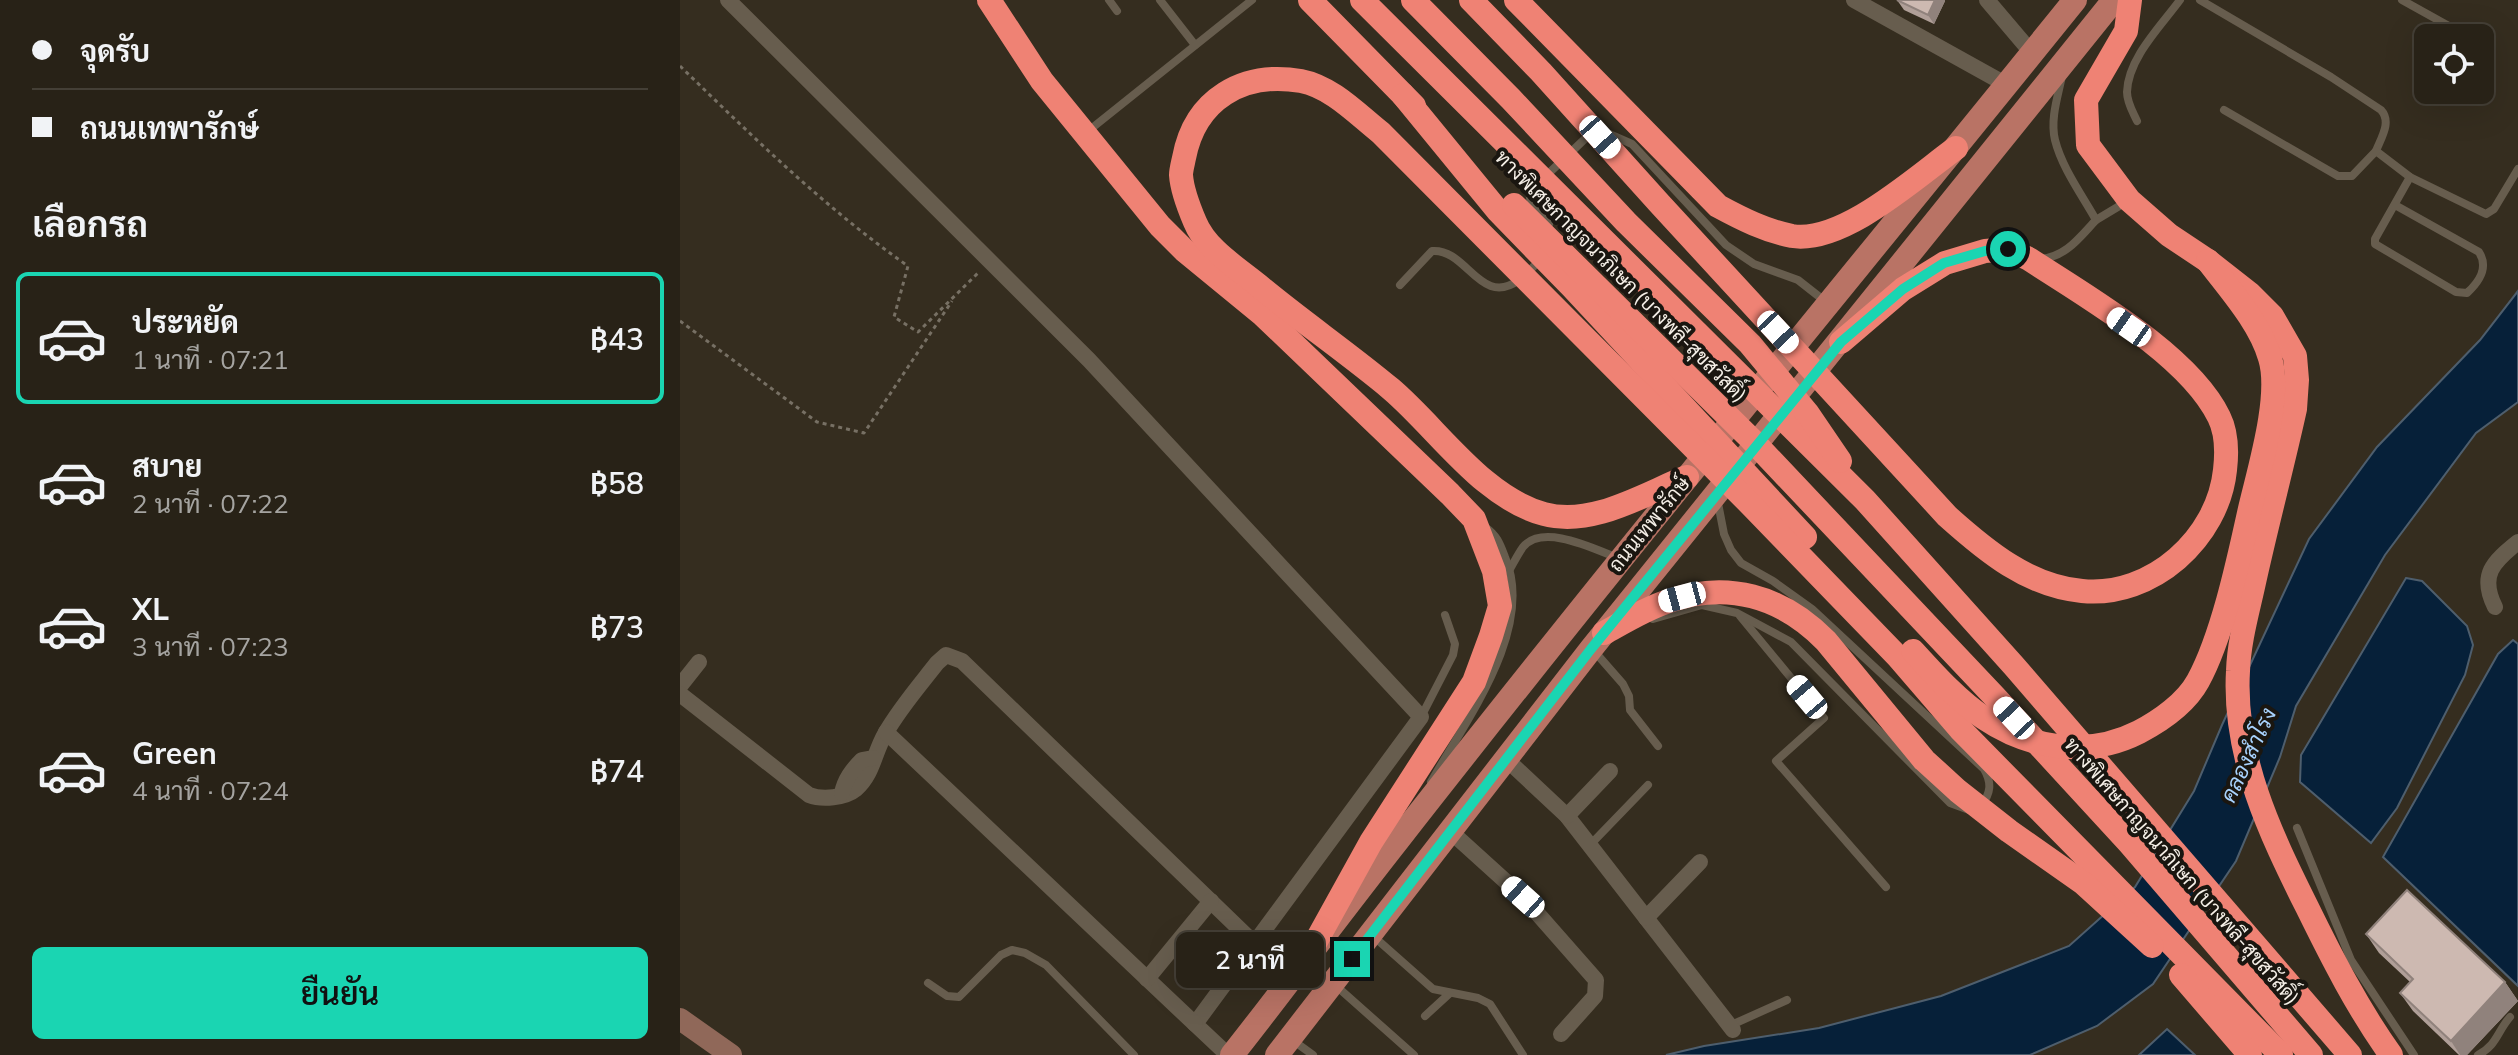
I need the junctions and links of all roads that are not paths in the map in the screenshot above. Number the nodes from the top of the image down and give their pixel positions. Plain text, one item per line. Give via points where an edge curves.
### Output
1 (728, 0) edge
2 (989, 0) edge
3 (1109, 0) edge
4 (1160, 0) edge
5 (1231, 0) edge
6 (1252, 0) edge
7 (1310, 0) edge
8 (1362, 0) edge
9 (1413, 0) edge
10 (1471, 0) edge
11 (1516, 0) edge
12 (1854, 0) edge
13 (1987, 0) edge
14 (2075, 0) edge
15 (2114, 0) edge
16 (2130, 0) edge
17 (2180, 0) edge
18 (2200, 0) edge
19 (2402, 0) edge
20 (1239, 10) junction
21 (1117, 11) dead end
22 (2445, 24) edge
23 (1195, 45) junction
24 (2032, 53) junction
25 (2066, 60) junction
26 (2007, 85) junction
27 (1403, 95) junction
28 (2224, 110) dead end
29 (2137, 121) dead end
30 (1085, 133) junction
31 (1956, 148) junction
32 (2376, 151) junction
33 (2518, 169) edge
34 (2410, 177) junction
35 (2129, 200) junction
36 (2395, 205) junction
37 (2096, 220) junction
38 (2029, 259) junction
39 (2208, 261) junction
40 (1400, 285) dead end
41 (1830, 305) junction
42 (1841, 342) junction
43 (1687, 477) junction
44 (1716, 494) junction
45 (1865, 500) junction
46 (1474, 519) junction
47 (2518, 542) edge
48 (1621, 560) junction
49 (1510, 569) junction
50 (1736, 602) junction
51 (2495, 607) dead end
52 (1445, 615) dead end
53 (1598, 641) junction
54 (699, 662) dead end
55 (680, 686) edge
56 (680, 694) edge
57 (1421, 717) junction
58 (886, 732) junction
59 (1658, 746) dead end
60 (1505, 758) junction
61 (1610, 771) dead end
62 (1648, 785) dead end
63 (1567, 816) junction
64 (2297, 828) dead end
65 (1450, 831) junction
66 (1396, 841) junction
67 (1589, 846) junction
68 (1700, 862) dead end
69 (1886, 887) dead end
70 (1211, 901) junction
71 (1646, 918) junction
72 (1371, 934) junction
73 (1255, 944) junction
74 (1304, 963) junction
75 (1147, 979) junction
76 (928, 983) dead end
77 (1333, 984) junction
78 (1450, 993) junction
79 (1787, 1000) dead end
80 (1425, 1016) dead end
81 (2510, 1017) dead end
82 (680, 1019) edge
83 (1195, 1024) junction
84 (1731, 1028) joint
85 (1561, 1034) dead end
86 (1284, 1047) edge
87 (731, 1055) edge
88 (1134, 1055) edge
89 (1230, 1055) edge
90 (1313, 1055) edge
91 (1414, 1055) edge
92 (1523, 1055) edge
93 (2250, 1055) edge
94 (2281, 1055) edge
95 (2311, 1055) edge
96 (2350, 1055) edge
97 (2391, 1055) edge
98 (2414, 1055) edge
99 (2478, 1055) edge

1 - 57 street via 1099,371
2 - 30 highway via 1042,81
3 - 21 lane
4 - 23 lane
5 - 20 lane
6 - 20 lane
7 - 27 highway, ทางพิเศษกาญจนาภิเษก (บางพลี-สุขสวัสดิ์)
8 - 45 highway, ทางพิเศษกาญจนาภิเษก (บางพลี-สุขสวัสดิ์)
9 - 45 highway via 1750,344 1808,414
10 - 38 highway via 1947,516 1977,543 2044,584 2086,592 2116,590 2155,575 2185,554 2209,523 2223,488 2227,451 2221,420 2205,392 2148,341
11 - 31 highway via 1718,206 1752,224 1794,236 1832,233
12 - 26 street
13 - 24 street
14 - 24 main road, ถนนเทพารักษ์
15 - 25 main road, ถนนเทพารักษ์
16 - 35 highway via 2126,31 2086,100 2088,145
17 - 29 lane via 2131,70 2127,91
18 - 32 lane via 2381,110 2387,123
19 - 22 lane
20 - 23 lane
23 - 30 lane
24 - 26 main road, ถนนเทพารักษ์
25 - 37 lane via 2054,111 2054,138
25 - 42 main road, ถนนเทพารักษ์
26 - 31 main road, ถนนเทพารักษ์
27 - 39 highway via 1498,211 1930,670 2003,730 2057,747 2101,747 2155,724 2196,684 2210,654 2261,462 2273,380 2270,357 2251,321
27 - 95 highway, ทางพิเศษกาญจนาภิเษก (บางพลี-สุขสวัสดิ์) via 1751,439 2130,844
28 - 32 lane via 2338,176 2352,176
30 - 46 highway via 1185,251 1274,325
31 - 41 main road, ถนนเทพารักษ์
32 - 34 lane
33 - 34 lane via 2486,214
34 - 36 lane
35 - 37 lane
35 - 39 highway
36 - 36 lane via 2375,244 2456,292 2467,293 2477,284 2484,268 2479,252
37 - 38 lane via 2063,252
38 - 42 highway via 2008,249 1945,263 1903,289
39 - 97 highway via 2272,316 2295,356 2297,380 2285,458 2244,625 2238,671 2243,747 2253,787 2289,872 2332,959
40 - 41 lane via 1425,256 1439,250 1452,254 1485,286 1518,282 1554,245 1556,233 1531,203 1529,192 1589,135 1600,132 1632,144 1726,245 1754,264 1798,280
41 - 43 main road, ถนนเทพารักษ์
42 - 44 main road, ถนนเทพารักษ์
43 - 48 main road, ถนนเทพารักษ์
43 - 94 highway via 1606,511 1578,517 1544,514 1484,479 1393,391 1203,239 1181,176 1188,140 1201,115 1218,97 1266,79 1302,82 1329,92 1381,133 1760,514 1960,729
44 - 50 lane via 1724,534 1741,563 1812,609 1984,769 1990,785 1983,804 1971,811 1950,803 1791,642
44 - 53 main road, ถนนเทพารักษ์
45 - 96 highway, ทางพิเศษกาญจนาภิเษก (บางพลี-สุขสวัสดิ์)
46 - 49 lane via 1495,534
46 - 74 highway via 1494,571 1500,606 1474,682 1371,842
47 - 51 street via 2488,575
48 - 49 lane via 1576,541 1542,537 1524,545
48 - 66 main road, ถนนเทพารักษ์
49 - 66 lane via 1513,600 1504,647
50 - 53 highway via 1699,593 1666,602
50 - 69 lane via 1824,718 1776,761
50 - 93 highway via 1761,598 1809,624 1924,760 2122,916 2195,989
52 - 57 lane via 1455,644 1453,655
53 - 59 lane via 1629,696 1630,710
53 - 60 main road, ถนนเทพารักษ์
54 - 55 street
56 - 58 street via 809,795 828,799 855,790 870,772
57 - 73 street
58 - 70 street via 937,663 946,655 962,661
58 - 75 street
60 - 63 street
60 - 65 main road, ถนนเทพารักษ์
61 - 63 street
62 - 67 lane
63 - 67 street
64 - 98 lane via 2351,960
65 - 72 main road, ถนนเทพารักษ์
65 - 85 street via 1523,897 1596,980 1595,996
66 - 74 main road, ถนนเทพารักษ์
67 - 71 street
68 - 71 street
70 - 73 street
70 - 75 street
71 - 84 street
72 - 77 main road, ถนนเทพารักษ์
72 - 78 lane via 1433,989
73 - 83 street
74 - 89 main road, ถนนเทพารักษ์
75 - 83 street
76 - 88 lane via 947,996 959,997 1001,955 1012,950 1025,953 1046,965
77 - 86 main road, ถนนเทพารักษ์
77 - 91 lane
78 - 80 lane
78 - 92 lane via 1490,1004
79 - 84 lane
81 - 99 lane via 2493,1045
82 - 87 street
83 - 89 street
86 - 90 lane

